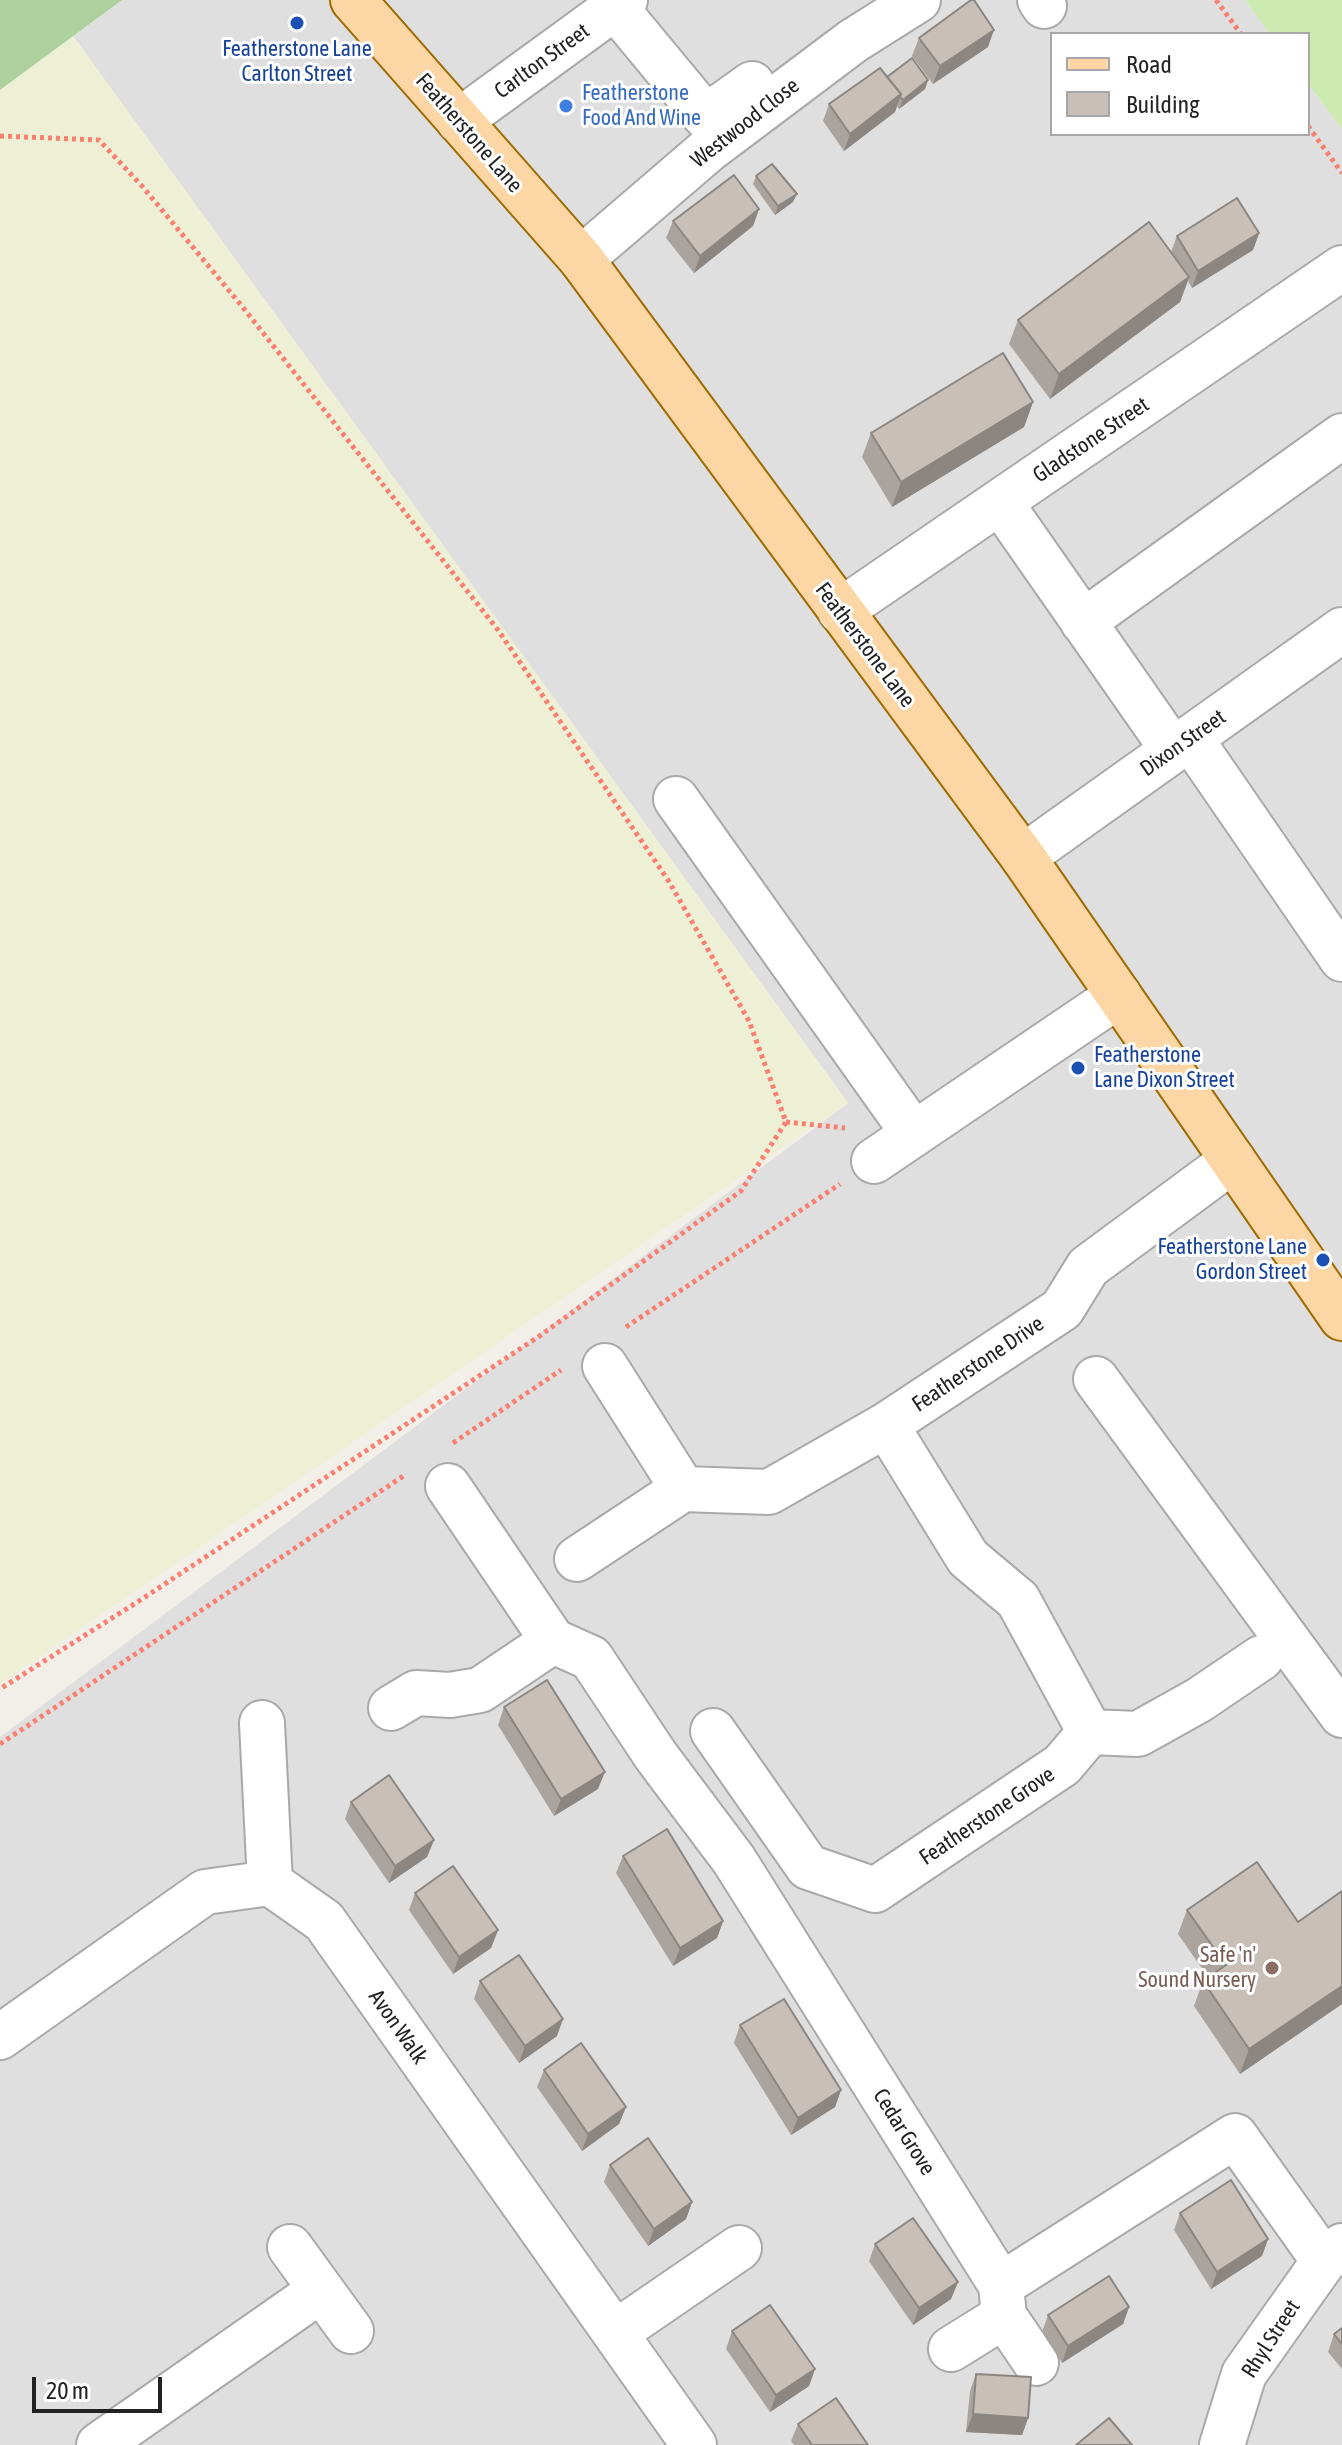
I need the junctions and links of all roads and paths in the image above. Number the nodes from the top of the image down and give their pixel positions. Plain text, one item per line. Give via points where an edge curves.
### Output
1 (353, 0) edge
2 (870, 0) edge
3 (918, 0) edge
4 (1216, 0) edge
5 (616, 3) edge
6 (1240, 32) edge
7 (459, 121) junction
8 (1310, 129) edge
9 (0, 136) edge
10 (1342, 173) edge
11 (581, 259) junction
12 (1342, 268) edge
13 (1342, 436) edge
14 (1000, 502) junction
15 (840, 611) junction
16 (1083, 622) junction
17 (1342, 630) edge
18 (1181, 744) junction
19 (676, 799) dead end
20 (1023, 857) junction
21 (1342, 959) edge
22 (1119, 995) junction
23 (914, 1134) junction
24 (1233, 1160) junction
25 (874, 1161) dead end
26 (1342, 1318) edge
27 (605, 1366) dead end
28 (1096, 1379) dead end
29 (886, 1425) junction
30 (448, 1486) dead end
31 (683, 1489) junction
32 (593, 1548) dead end
33 (553, 1641) junction
34 (1261, 1658) dead end
35 (0, 1689) edge
36 (391, 1708) dead end
37 (1342, 1715) edge
38 (262, 1723) dead end
39 (713, 1731) dead end
40 (1090, 1732) junction
41 (270, 1883) junction
42 (0, 2037) edge
43 (290, 2247) dead end
44 (739, 2248) dead end
45 (1333, 2254) edge
46 (321, 2290) junction
47 (1003, 2300) junction
48 (351, 2331) dead end
49 (615, 2333) junction
50 (951, 2349) dead end
51 (1036, 2363) dead end
52 (99, 2445) edge
53 (694, 2445) edge
54 (1222, 2445) edge

1 - 7 main road, Featherstone Lane
2 - 5 street via 706,117
3 - 11 street, Westwood Close via 853,41 708,150
4 - 6 path
5 - 7 street, Carlton Street
7 - 11 main road, Featherstone Lane
8 - 10 path
9 - 35 path via 99,140 241,305 498,630 668,880 749,1021 786,1122 741,1191 538,1337
11 - 15 main road, Featherstone Lane
12 - 14 street, Gladstone Street
13 - 16 street
14 - 15 street, Gladstone Street
14 - 16 street
15 - 20 main road, Featherstone Lane
16 - 18 street
17 - 18 street, Dixon Street
18 - 20 street, Dixon Street
18 - 21 street
19 - 23 street
20 - 22 main road, Featherstone Lane
22 - 23 street
22 - 24 main road, Featherstone Lane
23 - 25 street
24 - 26 main road, Featherstone Lane
24 - 29 street, Featherstone Drive via 1088,1267 1062,1309
27 - 31 street
28 - 37 street
29 - 31 street, Featherstone Drive via 769,1492
29 - 40 street via 968,1558 1018,1600
30 - 33 street
31 - 32 street
33 - 36 street via 480,1690 416,1693
33 - 47 street, Cedar Grove via 591,1658 734,1860
34 - 40 street via 1138,1734
38 - 41 street
39 - 40 street, Featherstone Grove via 808,1867 875,1890 1062,1765
41 - 42 street via 205,1892
41 - 49 street, Avon Walk via 324,1921
43 - 46 street
44 - 49 street
45 - 47 street via 1235,2136
45 - 54 street, Rhyl Street via 1244,2374
46 - 48 street
46 - 52 street
47 - 50 street
47 - 51 street, Cedar Grove
49 - 53 street, Avon Walk

